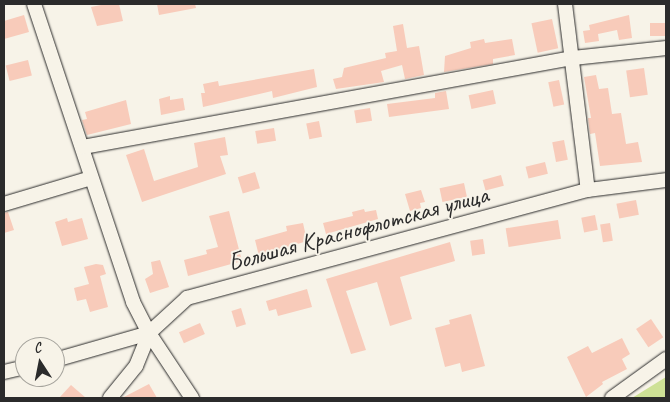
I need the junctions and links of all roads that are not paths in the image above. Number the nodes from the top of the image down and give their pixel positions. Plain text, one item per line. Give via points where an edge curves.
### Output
1 (34, 4) edge
2 (565, 4) edge
3 (666, 48) edge
4 (573, 58) junction
5 (83, 147) junction
6 (91, 178) junction
7 (666, 180) edge
8 (588, 190) junction
9 (4, 204) edge
10 (149, 333) junction
11 (65, 357) edge
12 (666, 360) edge
13 (110, 398) edge
14 (192, 398) edge
15 (612, 398) edge

1 - 5 street
2 - 4 street
3 - 4 street
4 - 5 street
4 - 8 street
5 - 6 street
6 - 9 street
6 - 10 street via 133,302
7 - 8 street, Большая Краснофлотская улица
8 - 10 street, Большая Краснофлотская улица via 187,298
10 - 11 street
10 - 13 street, Большая Краснофлотская улица via 136,366
10 - 14 street
12 - 15 street

